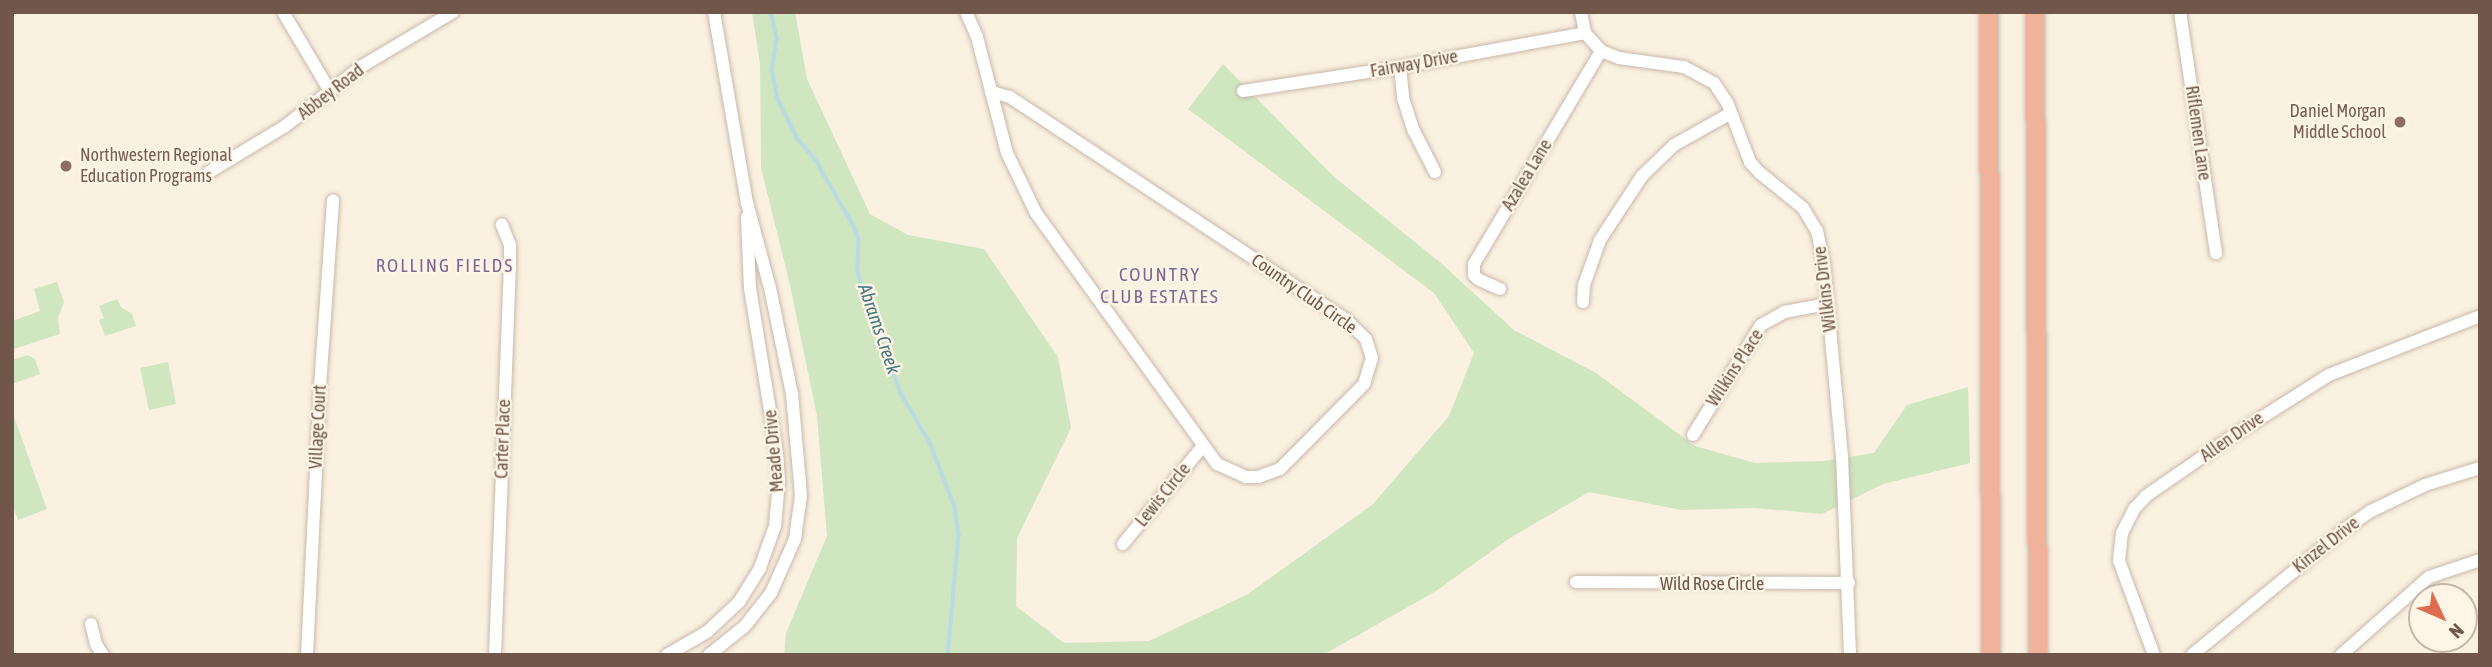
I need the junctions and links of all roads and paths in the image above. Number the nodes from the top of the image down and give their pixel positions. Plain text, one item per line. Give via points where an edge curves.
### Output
1 (283, 12) edge
2 (453, 12) edge
3 (714, 12) edge
4 (966, 12) edge
5 (1581, 12) edge
6 (1989, 12) edge
7 (2035, 12) edge
8 (2180, 12) edge
9 (1585, 33) junction
10 (1601, 51) junction
11 (1400, 67) junction
12 (330, 91) junction
13 (1243, 91) dead end
14 (991, 92) junction
15 (1731, 113) junction
16 (209, 172) dead end
17 (1435, 172) dead end
18 (333, 200) dead end
19 (747, 203) junction
20 (502, 225) dead end
21 (2216, 253) dead end
22 (1500, 289) dead end
23 (1583, 302) dead end
24 (1828, 304) junction
25 (2480, 316) edge
26 (1693, 435) dead end
27 (1203, 446) junction
28 (2480, 468) edge
29 (1123, 544) dead end
30 (2480, 560) edge
31 (1576, 582) dead end
32 (1849, 583) junction
33 (91, 624) dead end
34 (103, 655) edge
35 (307, 655) edge
36 (495, 655) edge
37 (667, 655) edge
38 (709, 655) edge
39 (1850, 655) edge
40 (1991, 655) edge
41 (2038, 655) edge
42 (2154, 655) edge
43 (2192, 655) edge
44 (2342, 655) edge

1 - 12 street
2 - 12 street, Abbey Road via 362,66
3 - 19 street, Meade Drive
4 - 14 street, Country Club Circle
5 - 9 street
6 - 40 highway
7 - 41 highway
8 - 21 street, Riflemen Lane
9 - 10 street
9 - 11 street, Fairway Drive
10 - 15 street, Wilkins Drive via 1694,70 1720,91
10 - 22 street, Azalea Lane via 1474,264 1478,279
11 - 13 street, Fairway Drive
11 - 17 street via 1407,109
12 - 16 street, Abbey Road via 284,127
14 - 27 street, Country Club Circle via 1007,153 1028,201
14 - 27 street, Country Club Circle via 1021,104 1345,318 1366,339 1372,358 1364,383 1280,469 1258,477 1235,475 1217,464
15 - 23 street via 1674,145 1642,176 1600,240 1584,285
15 - 24 street, Wilkins Drive via 1751,162 1812,219 1821,245
18 - 35 street, Village Court
19 - 37 street, Meade Drive via 750,289 778,453 775,526 760,568 739,602 707,632
19 - 38 street, Meade Drive via 792,394 800,463 800,517 788,561 771,593 745,626
20 - 36 street, Carter Place via 510,244 510,267
24 - 26 street, Wilkins Place via 1784,313 1761,325
24 - 32 street, Wilkins Drive
25 - 42 street, Allen Drive via 2329,375 2146,496 2122,533 2119,562
27 - 29 street, Lewis Circle
28 - 43 street, Kinzel Drive via 2425,485 2371,512
30 - 44 street via 2429,577
31 - 32 street, Wild Rose Circle
32 - 39 street, Wilkins Drive
33 - 34 street

